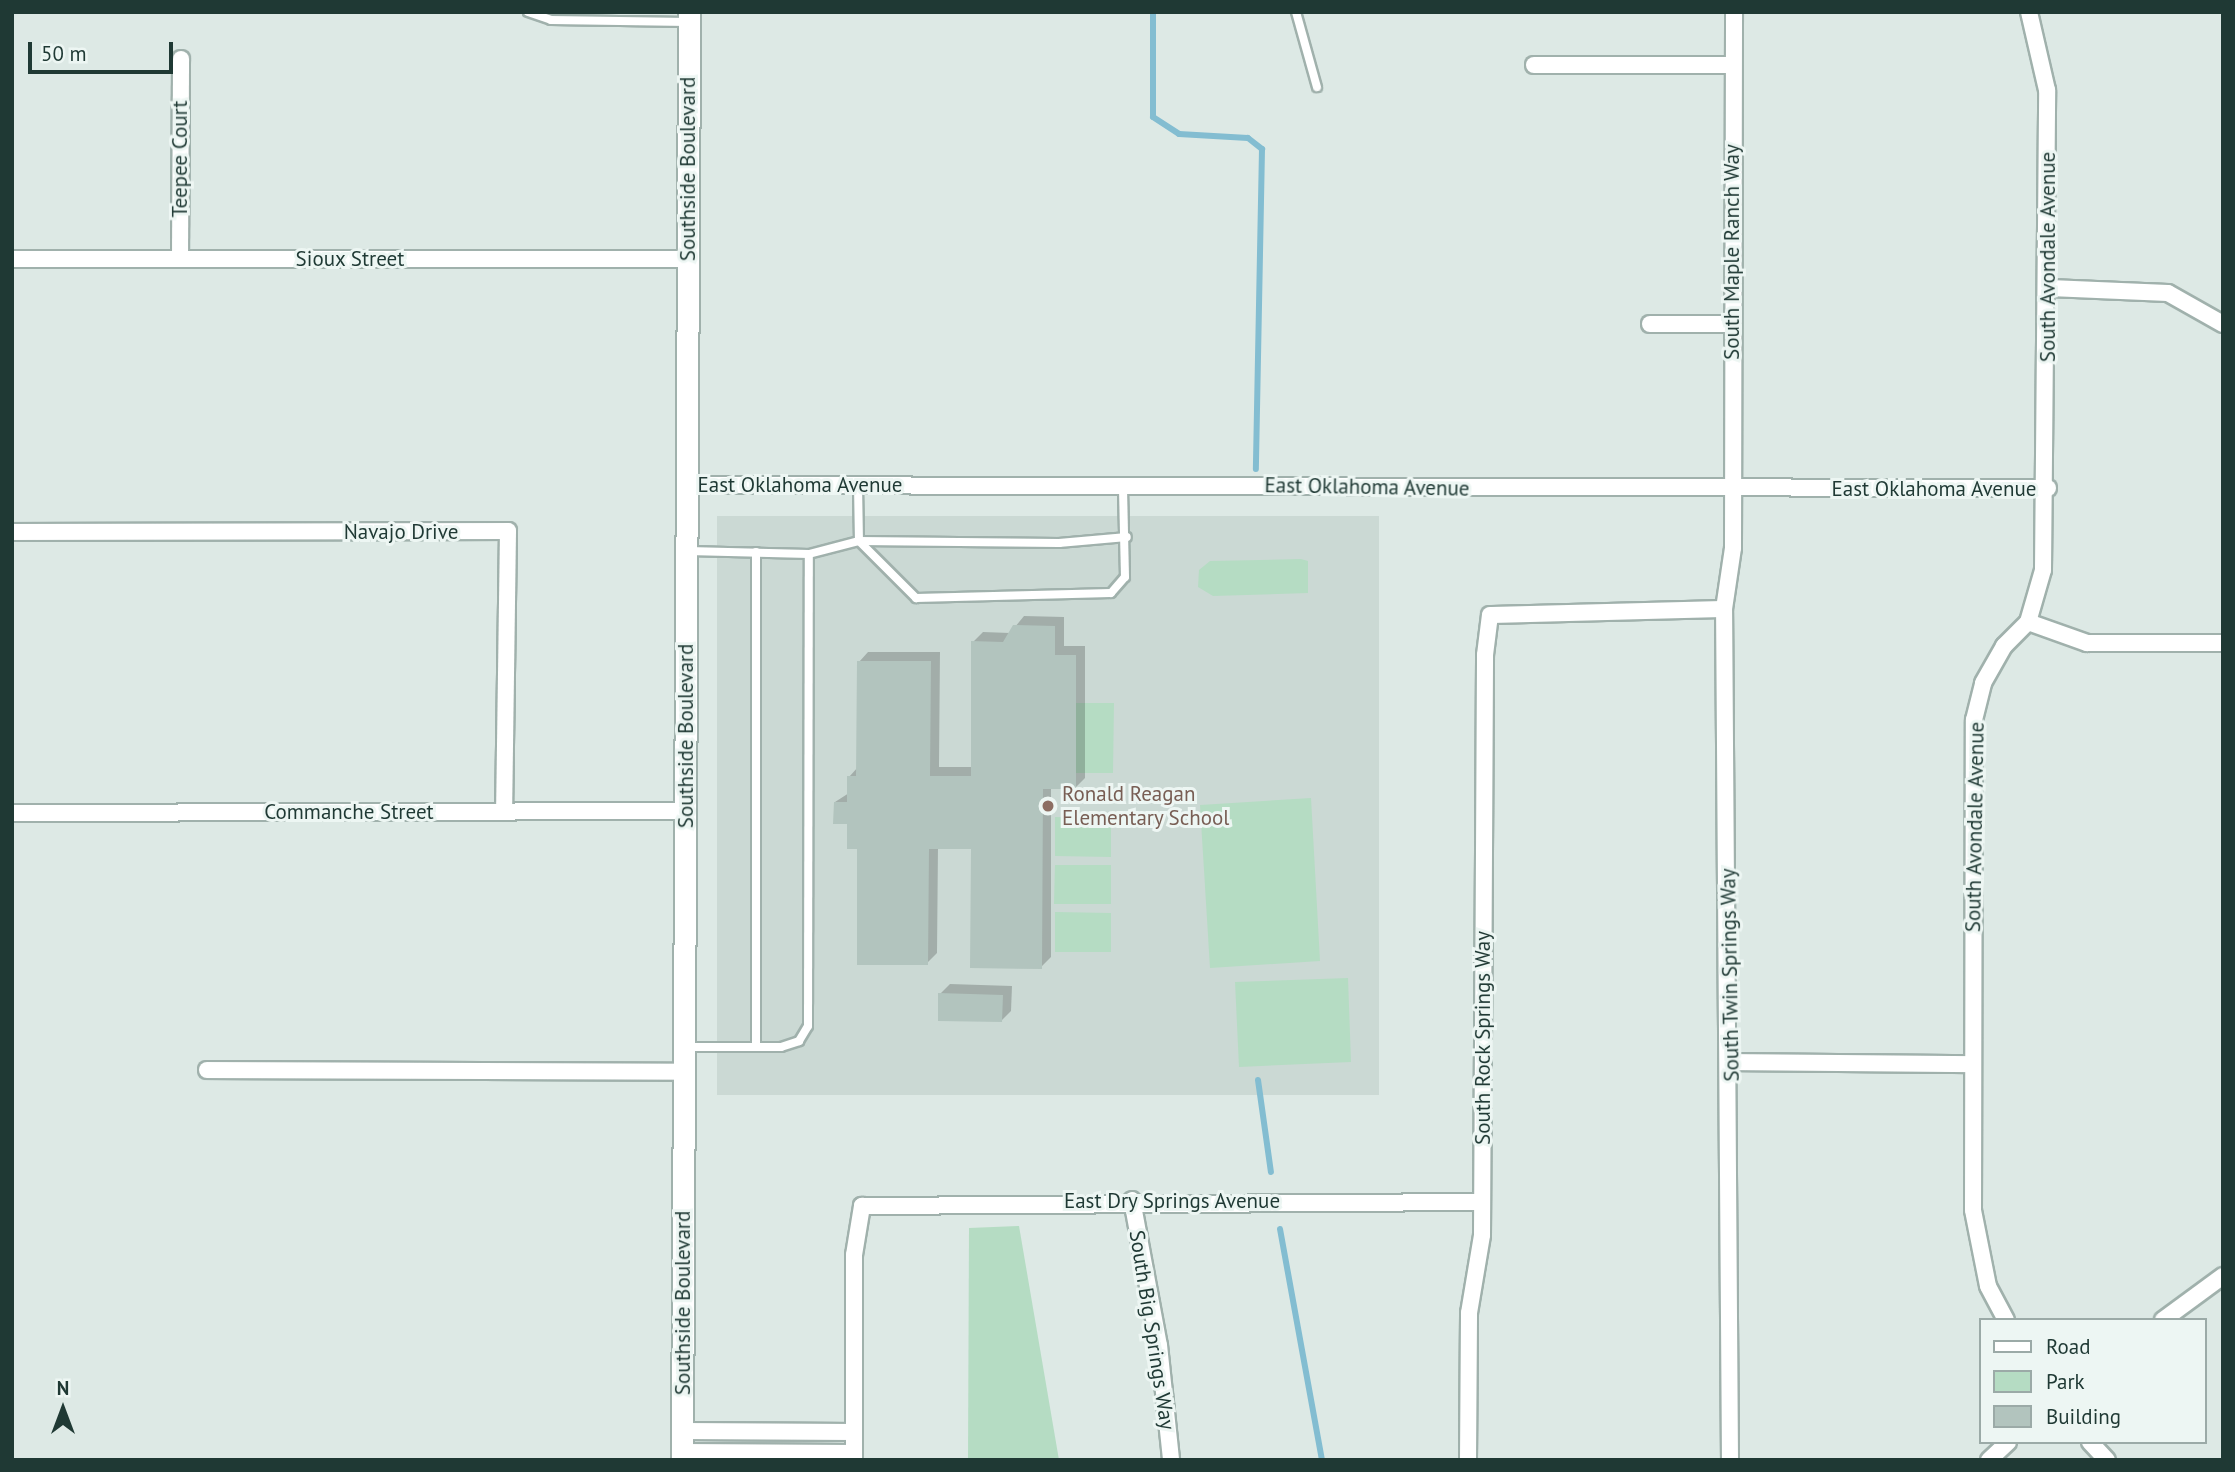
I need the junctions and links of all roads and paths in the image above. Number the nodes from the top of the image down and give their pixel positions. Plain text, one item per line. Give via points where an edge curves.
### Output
1 (528, 12) edge
2 (1296, 12) edge
3 (1734, 12) edge
4 (2029, 12) edge
5 (689, 17) edge
6 (181, 59) dead end
7 (1535, 65) dead end
8 (1732, 65) junction
9 (1317, 87) dead end
10 (12, 259) edge
11 (180, 260) junction
12 (688, 260) junction
13 (2050, 288) junction
14 (1650, 324) dead end
15 (1731, 324) junction
16 (2223, 324) edge
17 (687, 485) junction
18 (859, 485) junction
19 (1123, 485) junction
20 (2048, 488) junction
21 (1731, 491) junction
22 (12, 532) edge
23 (1127, 537) junction
24 (859, 541) junction
25 (687, 551) junction
26 (756, 552) junction
27 (809, 554) junction
28 (1724, 609) junction
29 (2028, 622) junction
30 (2223, 643) edge
31 (504, 811) junction
32 (685, 811) junction
33 (12, 813) edge
34 (756, 1046) junction
35 (684, 1047) junction
36 (1732, 1062) junction
37 (1973, 1064) junction
38 (207, 1070) dead end
39 (684, 1072) junction
40 (1132, 1200) junction
41 (1482, 1202) junction
42 (2223, 1276) edge
43 (2005, 1318) edge
44 (2166, 1318) edge
45 (853, 1432) junction
46 (2006, 1444) edge
47 (2092, 1444) edge
48 (682, 1448) edge
49 (854, 1456) edge
50 (1171, 1460) edge
51 (1468, 1460) edge
52 (1730, 1460) edge
53 (1989, 1460) edge
54 (2106, 1460) edge

1 - 5 lane via 551,20
2 - 9 lane
3 - 8 street, South Maple Ranch Way
4 - 13 street, South Avondale Avenue via 2047,90
5 - 12 main road, Southside Boulevard
6 - 11 street, Teepee Court
7 - 8 street
8 - 15 street, South Maple Ranch Way
10 - 11 street, Sioux Street
11 - 12 street, Sioux Street
12 - 17 main road, Southside Boulevard
13 - 16 street via 2168,293
13 - 20 street, South Avondale Avenue
14 - 15 street
15 - 21 street, South Maple Ranch Way
17 - 18 street, East Oklahoma Avenue
17 - 25 main road, Southside Boulevard
18 - 19 street, East Oklahoma Avenue
18 - 24 lane
19 - 21 street, East Oklahoma Avenue
19 - 23 lane
20 - 21 street, East Oklahoma Avenue
20 - 29 street, South Avondale Avenue via 2043,570
21 - 28 street, South Twin Springs Way via 1733,548
22 - 31 street, Navajo Drive via 508,531
23 - 24 lane via 1059,543
23 - 24 lane via 1118,587 1099,597 1077,598 916,598
24 - 27 lane
25 - 26 lane
25 - 32 main road, Southside Boulevard
26 - 27 lane
26 - 34 lane
27 - 34 lane via 808,1026 799,1041
28 - 36 street, South Twin Springs Way
28 - 41 street, South Rock Springs Way via 1490,615 1485,656
29 - 30 street via 2087,643
29 - 37 street, South Avondale Avenue via 2004,646 1983,683 1974,720
31 - 32 street, Commanche Street
31 - 33 street, Commanche Street
32 - 35 main road, Southside Boulevard
34 - 35 lane
35 - 39 main road, Southside Boulevard
36 - 37 street
36 - 52 street, South Twin Springs Way
37 - 43 street, South Avondale Avenue via 1973,1210 1988,1286
38 - 39 street
39 - 48 main road, Southside Boulevard
40 - 41 street, East Dry Springs Avenue
40 - 45 street, East Dry Springs Avenue via 862,1206 854,1255
40 - 50 street, South Big Springs Way via 1159,1345
41 - 51 street, South Rock Springs Way via 1469,1313
42 - 44 street
45 - 48 street
45 - 49 street
46 - 53 street
47 - 54 street
48 - 49 street

